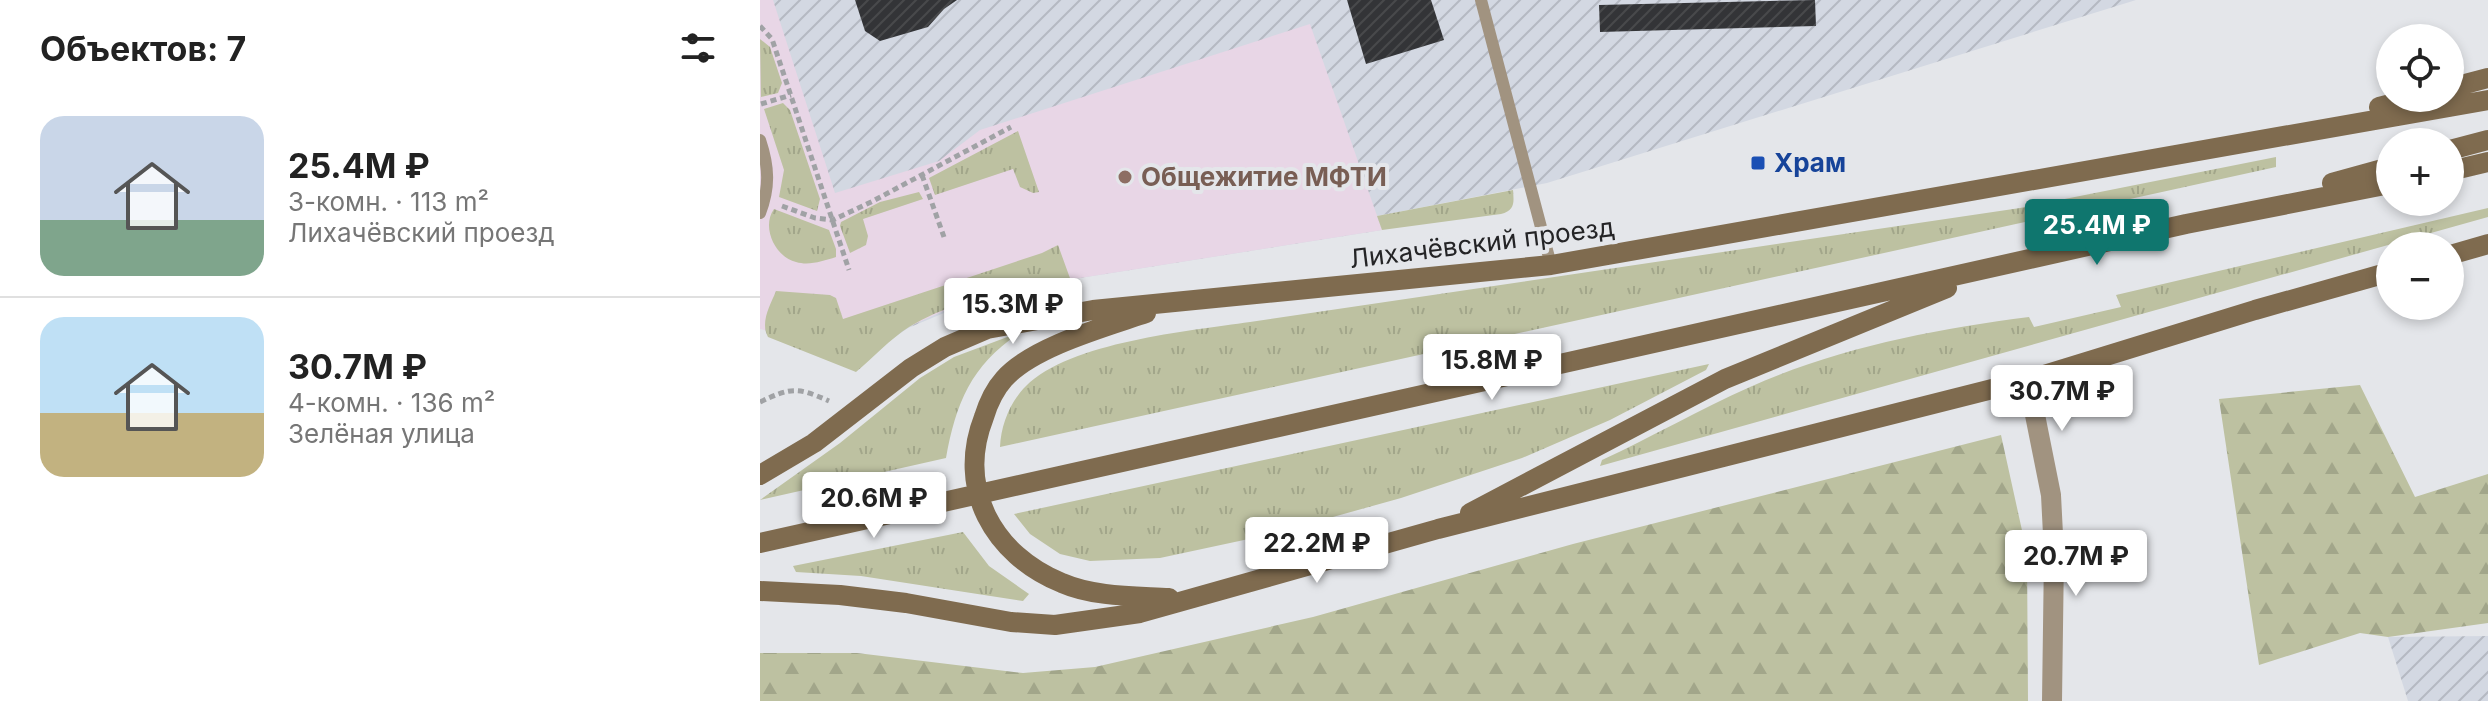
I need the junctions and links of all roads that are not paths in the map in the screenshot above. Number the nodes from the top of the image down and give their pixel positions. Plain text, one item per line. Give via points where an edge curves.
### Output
1 (1481, 0) edge
2 (2488, 78) edge
3 (2464, 84) edge
4 (2488, 100) edge
5 (2376, 108) edge
6 (760, 140) edge
7 (2488, 140) edge
8 (2248, 142) junction
9 (2464, 146) edge
10 (2488, 162) edge
11 (2464, 168) edge
12 (2376, 171) edge
13 (2376, 187) edge
14 (760, 213) edge
15 (2186, 224) junction
16 (2488, 244) edge
17 (2464, 251) edge
18 (1551, 265) junction
19 (1998, 267) junction
20 (2376, 276) edge
21 (1180, 302) junction
22 (2028, 380) junction
23 (760, 475) edge
24 (977, 494) junction
25 (1438, 529) junction
26 (760, 543) edge
27 (760, 591) edge
28 (1183, 599) junction
29 (2052, 701) edge

1 - 18 lane
2 - 3 main road
4 - 8 main road, Лихачёвский проезд
5 - 8 main road, Лихачёвский проезд
6 - 14 lane via 768,186
7 - 9 main road
8 - 18 main road, Лихачёвский проезд
10 - 11 main road
12 - 15 main road
13 - 15 main road
15 - 19 main road
16 - 17 main road
18 - 21 main road, Лихачёвский проезд
19 - 24 main road
19 - 25 main road via 1725,379
20 - 22 main road
21 - 23 main road, Лихачёвский проезд via 987,329 911,368 814,443
21 - 24 main road via 1079,336 1036,356 1004,379 976,436
22 - 25 main road
22 - 29 street via 2051,495
24 - 26 main road
24 - 28 main road via 1002,541 1028,565 1063,584
25 - 28 main road
27 - 28 main road via 840,595 1055,625 1140,613

